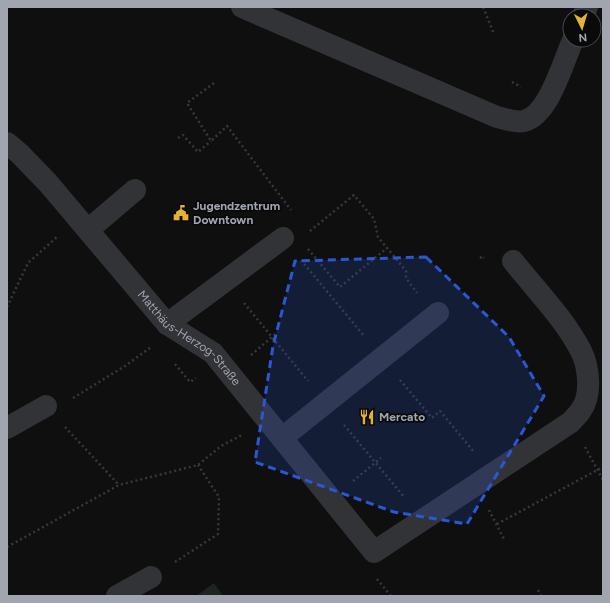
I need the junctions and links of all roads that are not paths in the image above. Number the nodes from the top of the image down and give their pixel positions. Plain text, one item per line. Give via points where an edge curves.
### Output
1 (242, 7) edge
2 (569, 48) edge
3 (7, 143) edge
4 (135, 190) dead end
5 (88, 230) junction
6 (292, 239) road end
7 (513, 261) dead end
8 (437, 314) road end
9 (162, 333) junction
10 (48, 409) road end
11 (7, 428) edge
12 (282, 438) junction
13 (150, 577) road end
14 (117, 596) edge

1 - 2 street via 497,117 512,121 524,121 536,115 546,104
3 - 5 street, Matthäus-Herzog-Straße via 48,183
4 - 5 street
5 - 9 street, Matthäus-Herzog-Straße
6 - 9 street
7 - 12 street, Matthäus-Herzog-Straße via 567,328 582,352 588,372 587,392 582,410 571,422 374,552
8 - 12 street
9 - 12 street, Matthäus-Herzog-Straße via 213,353
10 - 11 street
13 - 14 street

